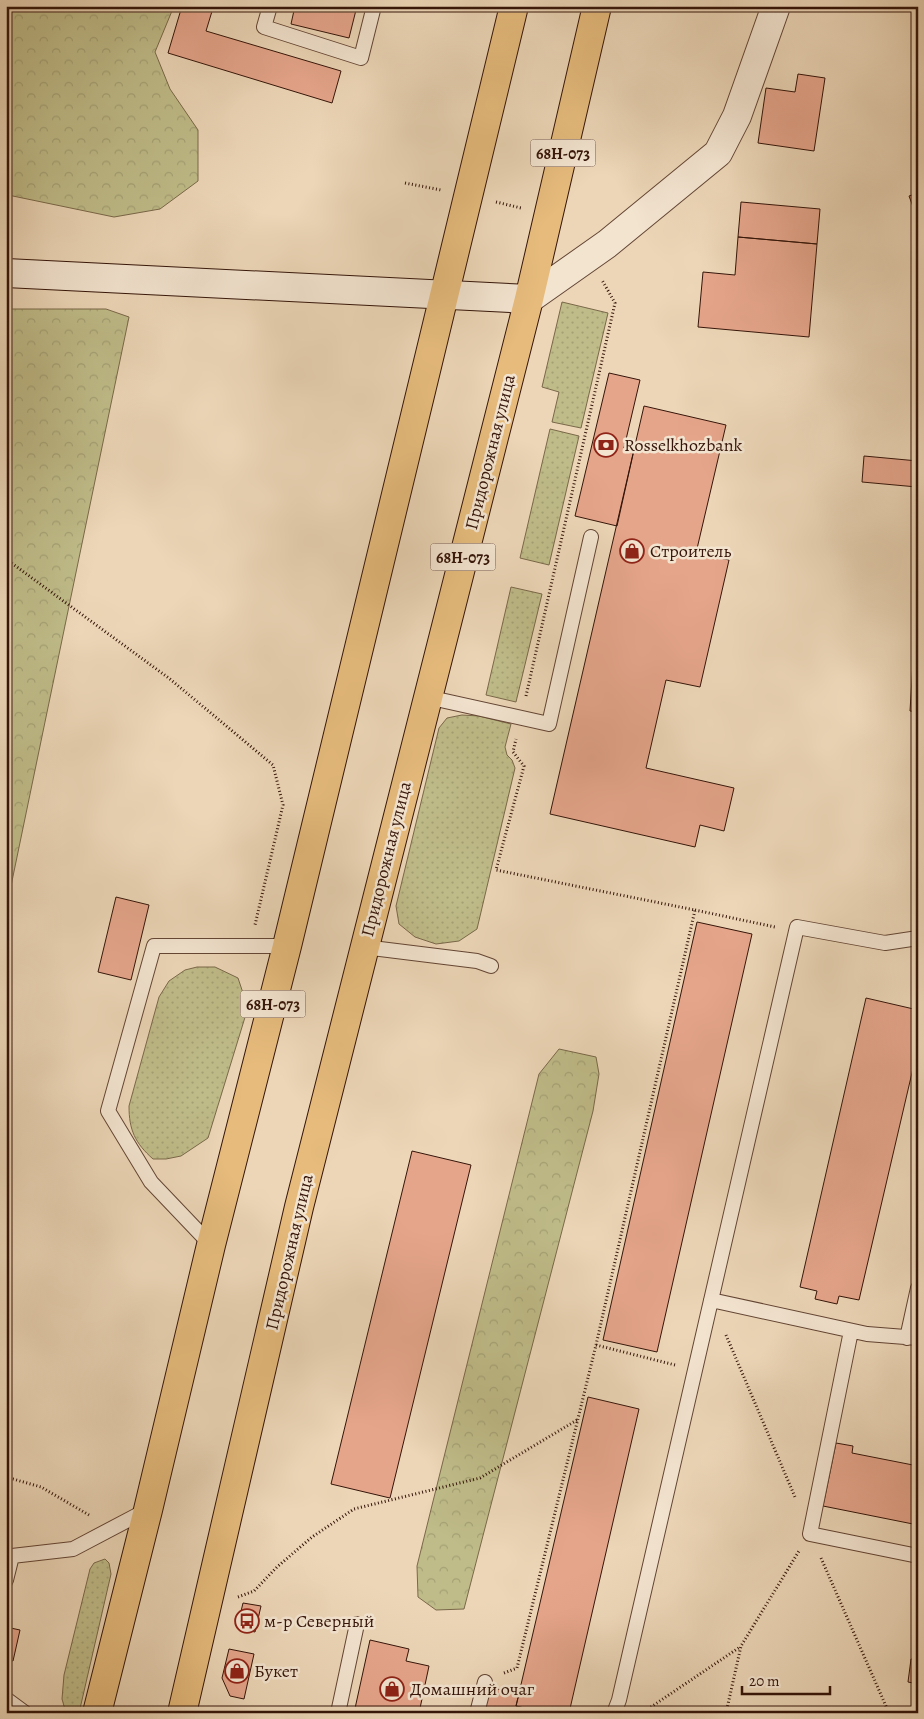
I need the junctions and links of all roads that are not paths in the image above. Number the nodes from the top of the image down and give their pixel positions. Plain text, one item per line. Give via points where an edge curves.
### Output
1 (270, 6) edge
2 (374, 6) edge
3 (514, 6) edge
4 (597, 6) edge
5 (776, 6) edge
6 (6, 273) edge
7 (444, 294) junction
8 (528, 299) junction
9 (591, 537) dead end
10 (428, 697) junction
11 (918, 938) edge
12 (287, 946) junction
13 (364, 947) junction
14 (491, 966) dead end
15 (211, 1245) junction
16 (918, 1288) edge
17 (711, 1300) junction
18 (851, 1331) junction
19 (913, 1338) edge
20 (148, 1510) junction
21 (918, 1556) edge
22 (6, 1580) edge
23 (357, 1624) dead end
24 (485, 1682) road end
25 (6, 1699) edge
26 (25, 1713) edge
27 (97, 1713) edge
28 (182, 1713) edge
29 (338, 1713) edge
30 (477, 1713) edge
31 (614, 1713) edge

1 - 2 lane via 264,27 361,58
3 - 7 main road, 68Н-073
4 - 8 main road, Придорожная улица / 68Н-073
5 - 8 street via 737,116 718,153 607,244
6 - 7 street
7 - 8 street
7 - 12 main road, 68Н-073
8 - 10 main road, Придорожная улица / 68Н-073
9 - 10 lane via 549,724
10 - 13 main road, Придорожная улица / 68Н-073
11 - 17 lane via 885,943 797,927
12 - 15 main road, 68Н-073
12 - 15 lane via 154,946 108,1112 151,1182
13 - 14 lane via 477,961
13 - 28 main road, Придорожная улица / 68Н-073 via 299,1207
15 - 20 main road, 68Н-073
16 - 19 lane
17 - 18 lane
17 - 31 lane via 620,1700
18 - 19 lane
18 - 21 lane via 810,1534
20 - 22 lane via 73,1549 12,1556
20 - 27 main road, 68Н-073
23 - 29 lane
24 - 30 lane
25 - 26 lane

